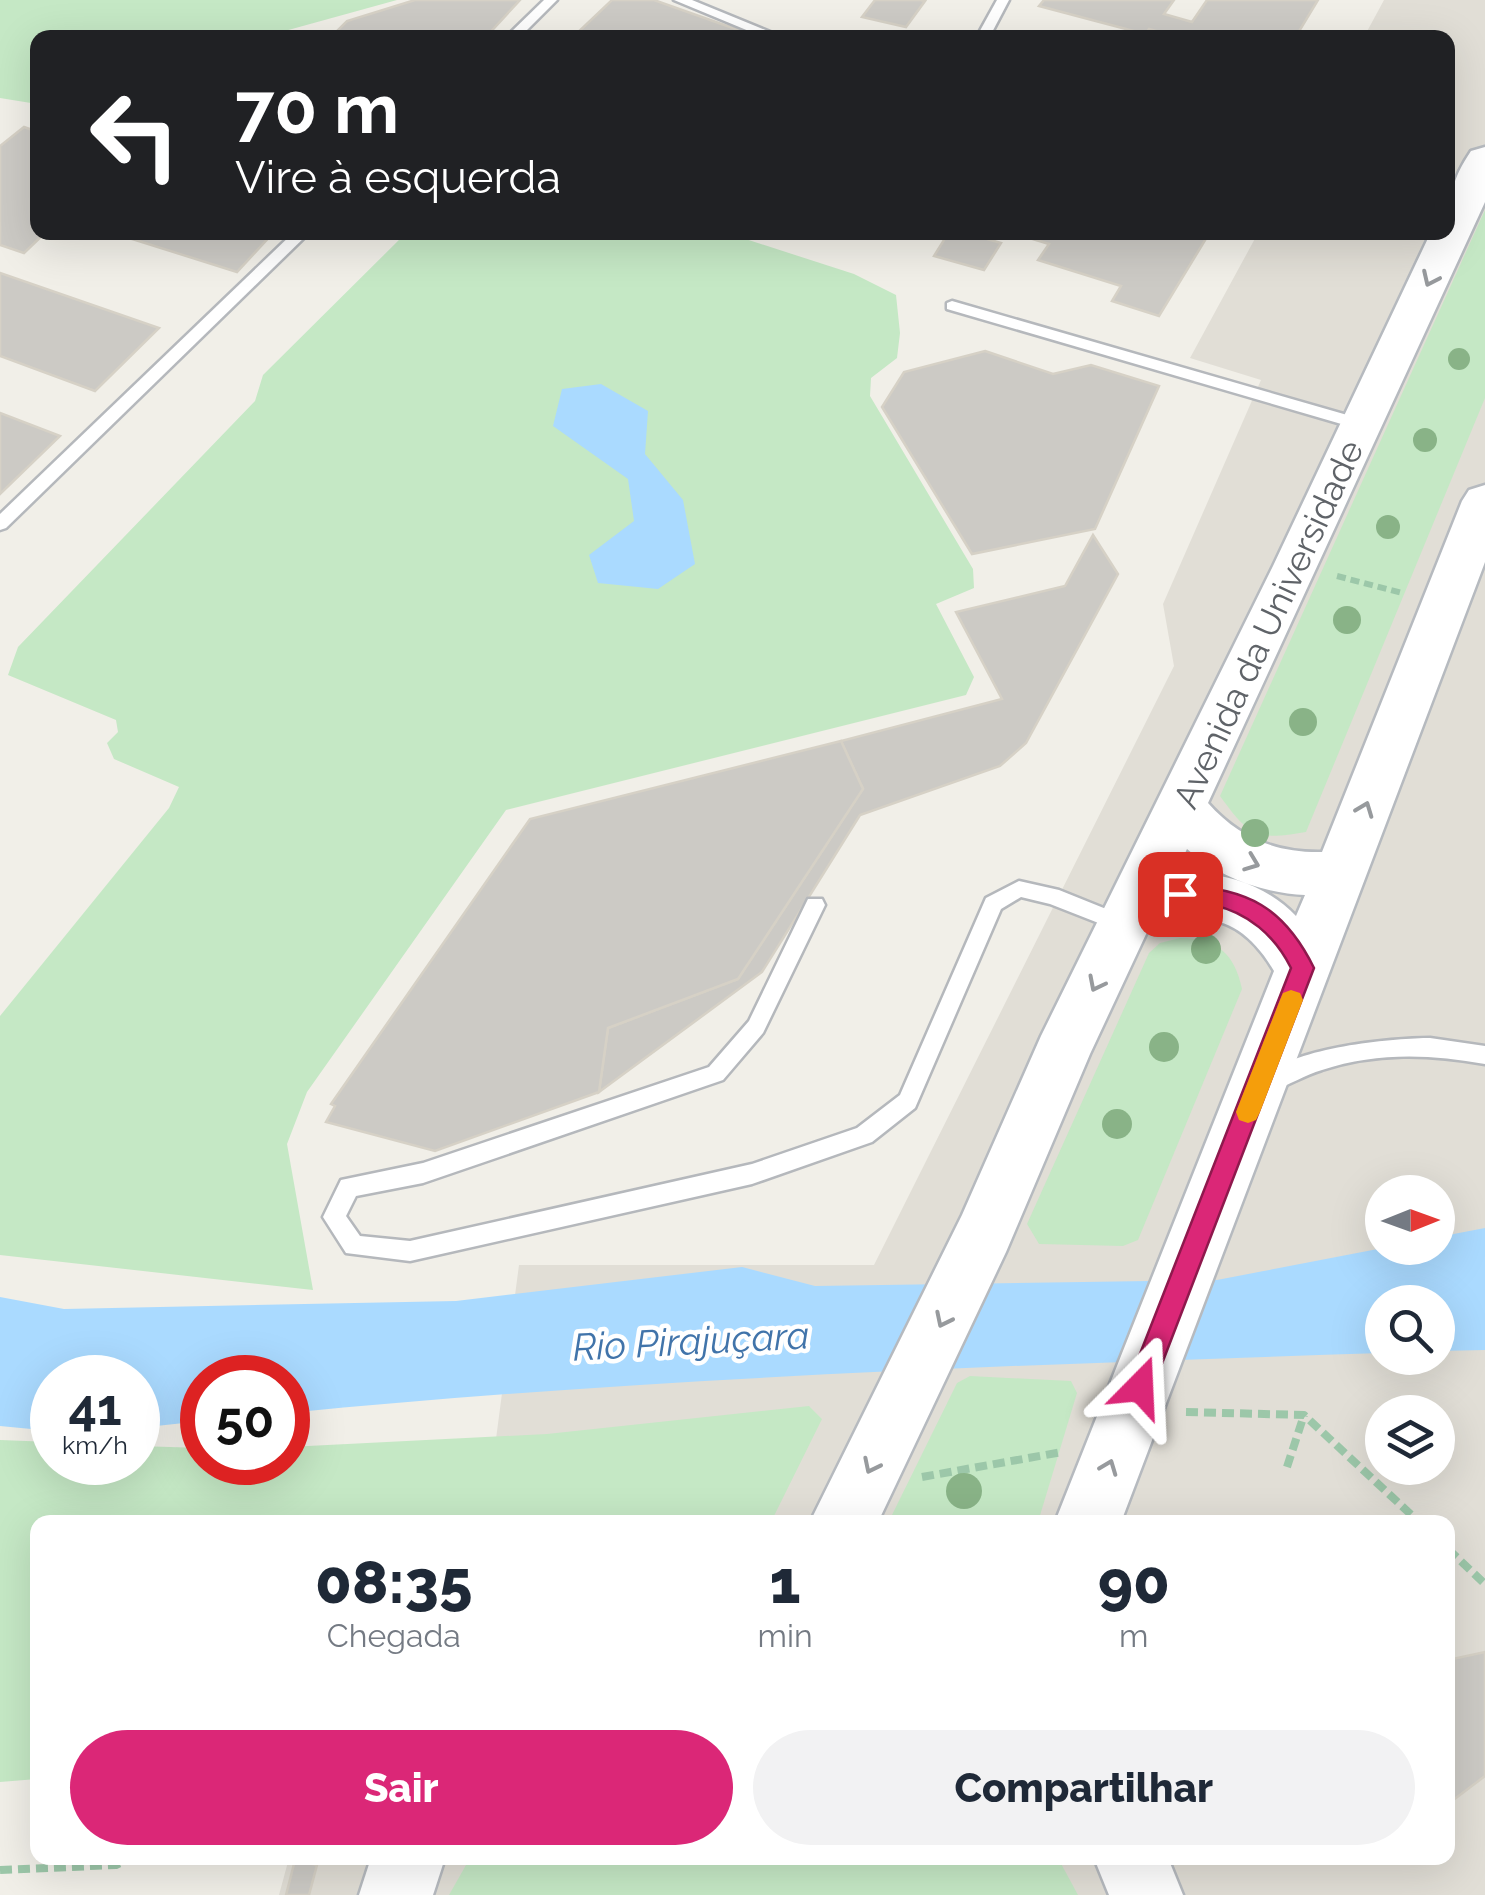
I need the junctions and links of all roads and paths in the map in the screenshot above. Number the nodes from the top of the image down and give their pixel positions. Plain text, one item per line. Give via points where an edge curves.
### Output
1 (551, 0) edge
2 (680, 0) edge
3 (1003, 0) edge
4 (520, 30) edge
5 (758, 30) edge
6 (986, 30) edge
7 (1485, 159) edge
8 (1455, 224) edge
9 (295, 240) edge
10 (1448, 240) edge
11 (952, 306) dead end
12 (1362, 425) junction
13 (1485, 501) edge
14 (0, 524) edge
15 (1297, 566) junction
16 (1444, 604) junction
17 (1181, 808) junction
18 (1341, 872) junction
19 (815, 904) dead end
20 (1127, 921) junction
21 (1302, 968) junction
22 (1485, 1055) edge
23 (1256, 1090) junction
24 (1304, 1414) junction
25 (1124, 1426) junction
26 (886, 1435) junction
27 (1287, 1467) dead end
28 (846, 1515) edge
29 (1091, 1515) edge
30 (1412, 1515) edge
31 (1455, 1556) edge
32 (1485, 1584) edge
33 (116, 1865) edge
34 (406, 1865) edge
35 (1134, 1865) edge
36 (0, 1870) edge
37 (396, 1895) edge
38 (1146, 1895) edge

1 - 4 lane
2 - 5 lane
3 - 6 lane
7 -> 8 main road, Avenida da Universidade
9 - 14 lane
10 -> 12 main road, Avenida da Universidade
11 - 12 lane
12 - 15 main road, Avenida da Universidade
13 - 16 main road
15 - 16 path
15 - 17 main road, Avenida da Universidade
18 -> 16 main road
17 -> 18 main road via 1221,849 1249,864 1311,876
17 - 20 main road, Avenida da Universidade
18 - 21 main road
19 - 20 lane via 756,1027 716,1074 423,1173 349,1187 334,1217 354,1246 429,1246 752,1174 864,1134 908,1100 993,904 1019,889
20 - 21 main road via 1152,902 1180,894 1241,904 1279,931
20 -> 26 main road, Avenida da Universidade
21 - 23 main road
22 - 23 lane via 1405,1046 1350,1052 1300,1066
23 - 25 main road
24 - 25 path
24 - 27 path
24 - 30 path
25 - 26 path via 924,1478
29 -> 25 main road
26 -> 28 main road, Avenida da Universidade
31 - 32 path
33 - 36 path
34 - 37 main road
35 - 38 main road

